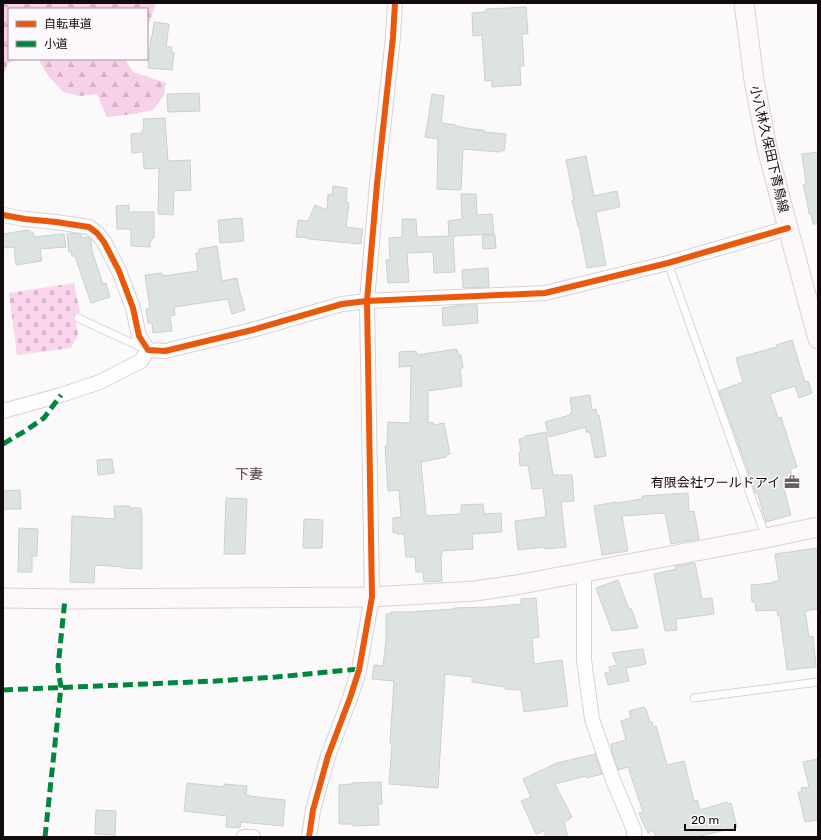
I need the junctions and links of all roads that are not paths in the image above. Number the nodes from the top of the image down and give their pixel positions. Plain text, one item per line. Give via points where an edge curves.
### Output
1 (395, 3) edge
2 (744, 3) edge
3 (3, 215) edge
4 (788, 228) junction
5 (668, 264) junction
6 (367, 301) junction
7 (78, 318) dead end
8 (818, 339) edge
9 (148, 350) junction
10 (3, 411) edge
11 (818, 527) edge
12 (766, 538) junction
13 (584, 572) junction
14 (372, 597) junction
15 (3, 598) edge
16 (818, 682) edge
17 (694, 698) dead end
18 (244, 837) edge
19 (253, 837) edge
20 (309, 837) edge
21 (634, 837) edge

1 - 6 street
2 - 4 street, 小八林久保田下青鳥線 via 754,80 767,148
3 - 9 street via 89,227 97,233 120,271 139,336
4 - 5 street
4 - 8 street, 小八林久保田下青鳥線
5 - 6 street via 545,293
5 - 12 lane
6 - 9 street via 342,304 252,330 165,351
6 - 14 street
7 - 9 lane
9 - 10 street via 141,361 100,382
11 - 12 street
12 - 13 street
13 - 14 street via 476,591
13 - 21 street via 584,660 592,719 634,830
14 - 15 street
14 - 20 street via 359,670 328,756 313,810
16 - 17 lane
18 - 19 street

